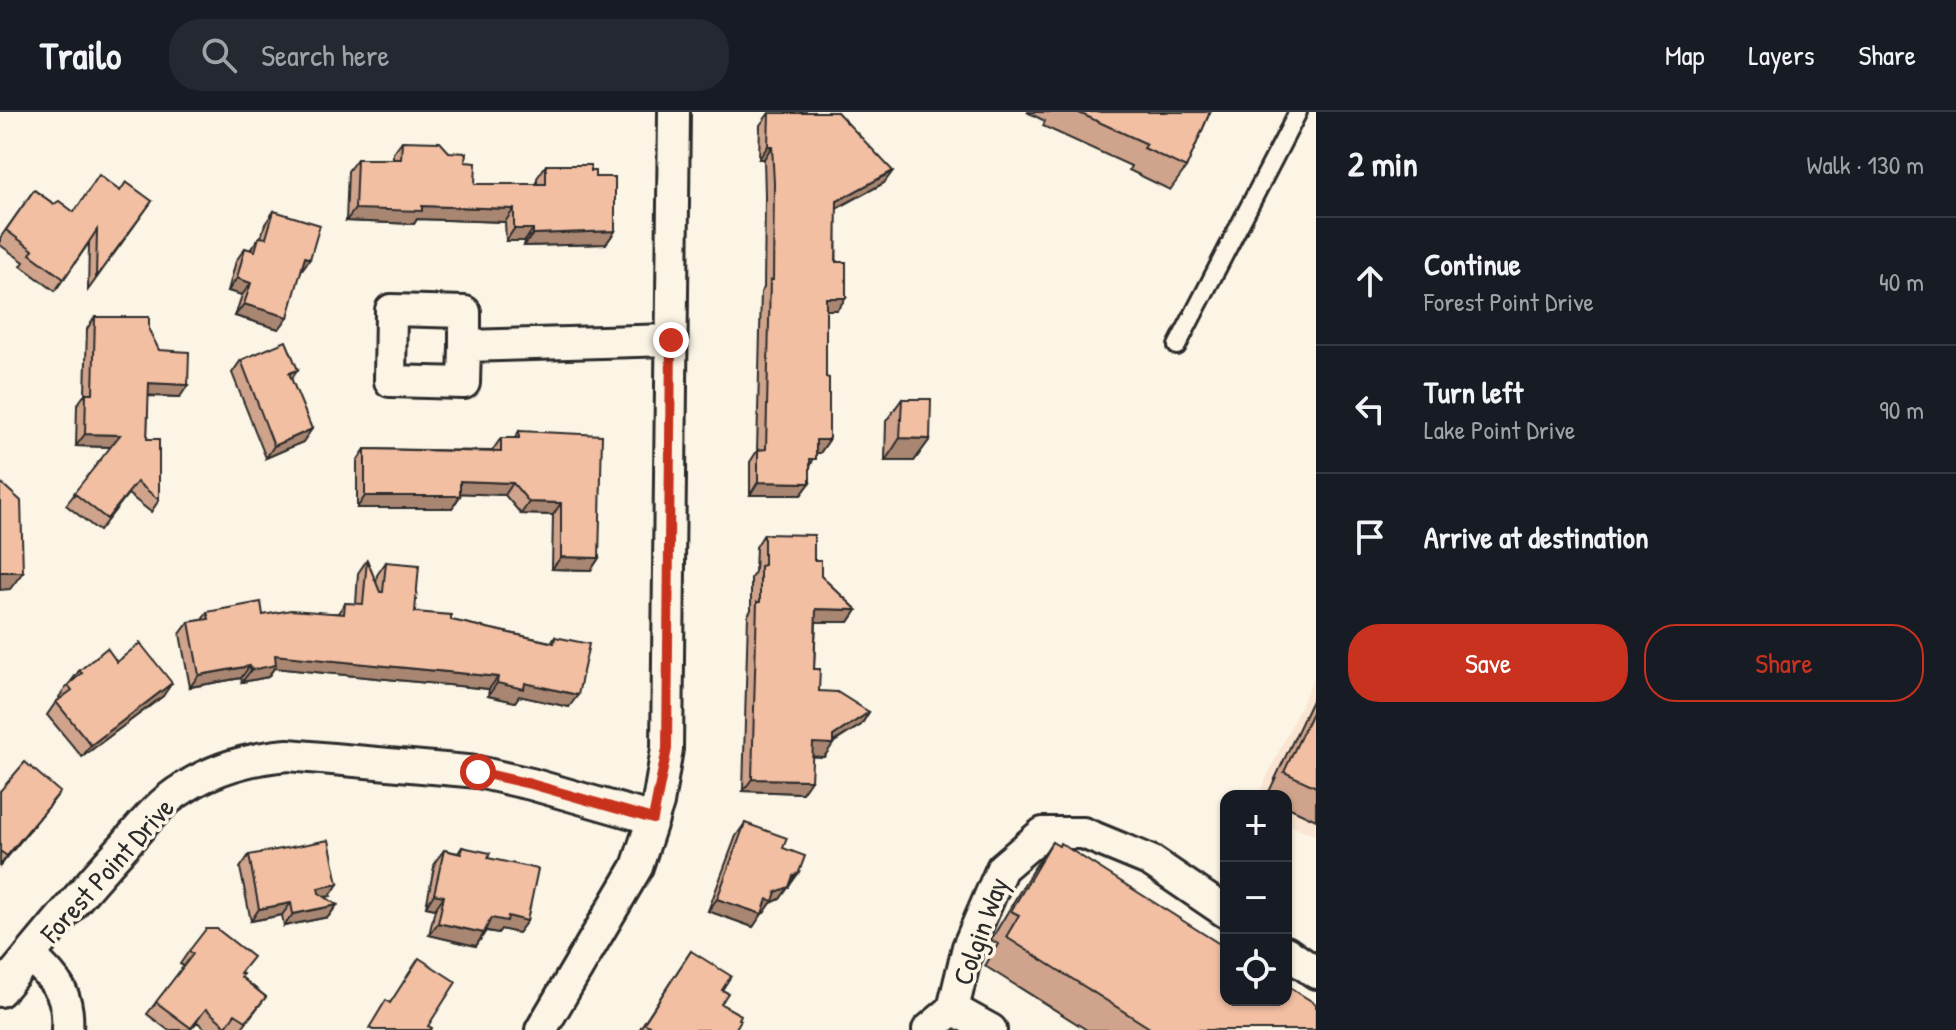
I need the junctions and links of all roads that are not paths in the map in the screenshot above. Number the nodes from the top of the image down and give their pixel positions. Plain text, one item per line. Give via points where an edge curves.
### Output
1 (674, 112) edge
2 (1298, 112) edge
3 (671, 340) junction
4 (465, 346) dead end
5 (1177, 346) dead end
6 (653, 819) junction
7 (1220, 908) edge
8 (30, 955) junction
9 (1292, 956) edge
10 (1316, 973) edge
11 (0, 991) edge
12 (953, 1009) junction
13 (67, 1030) edge
14 (541, 1030) edge
15 (928, 1030) edge
16 (991, 1030) edge

1 - 3 street
2 - 5 lane
3 - 4 street
3 - 6 street via 667,749
6 - 8 street, Forest Point Drive via 478,772 265,757 212,772 181,789 94,878
6 - 14 street via 637,867
7 - 12 street, Colgin Way via 1151,861 1083,833 1043,833 1002,868 968,947
8 - 11 street, Forest Point Drive
8 - 13 street, Forest Point Drive via 60,985
9 - 10 street
12 - 15 street
12 - 16 street

